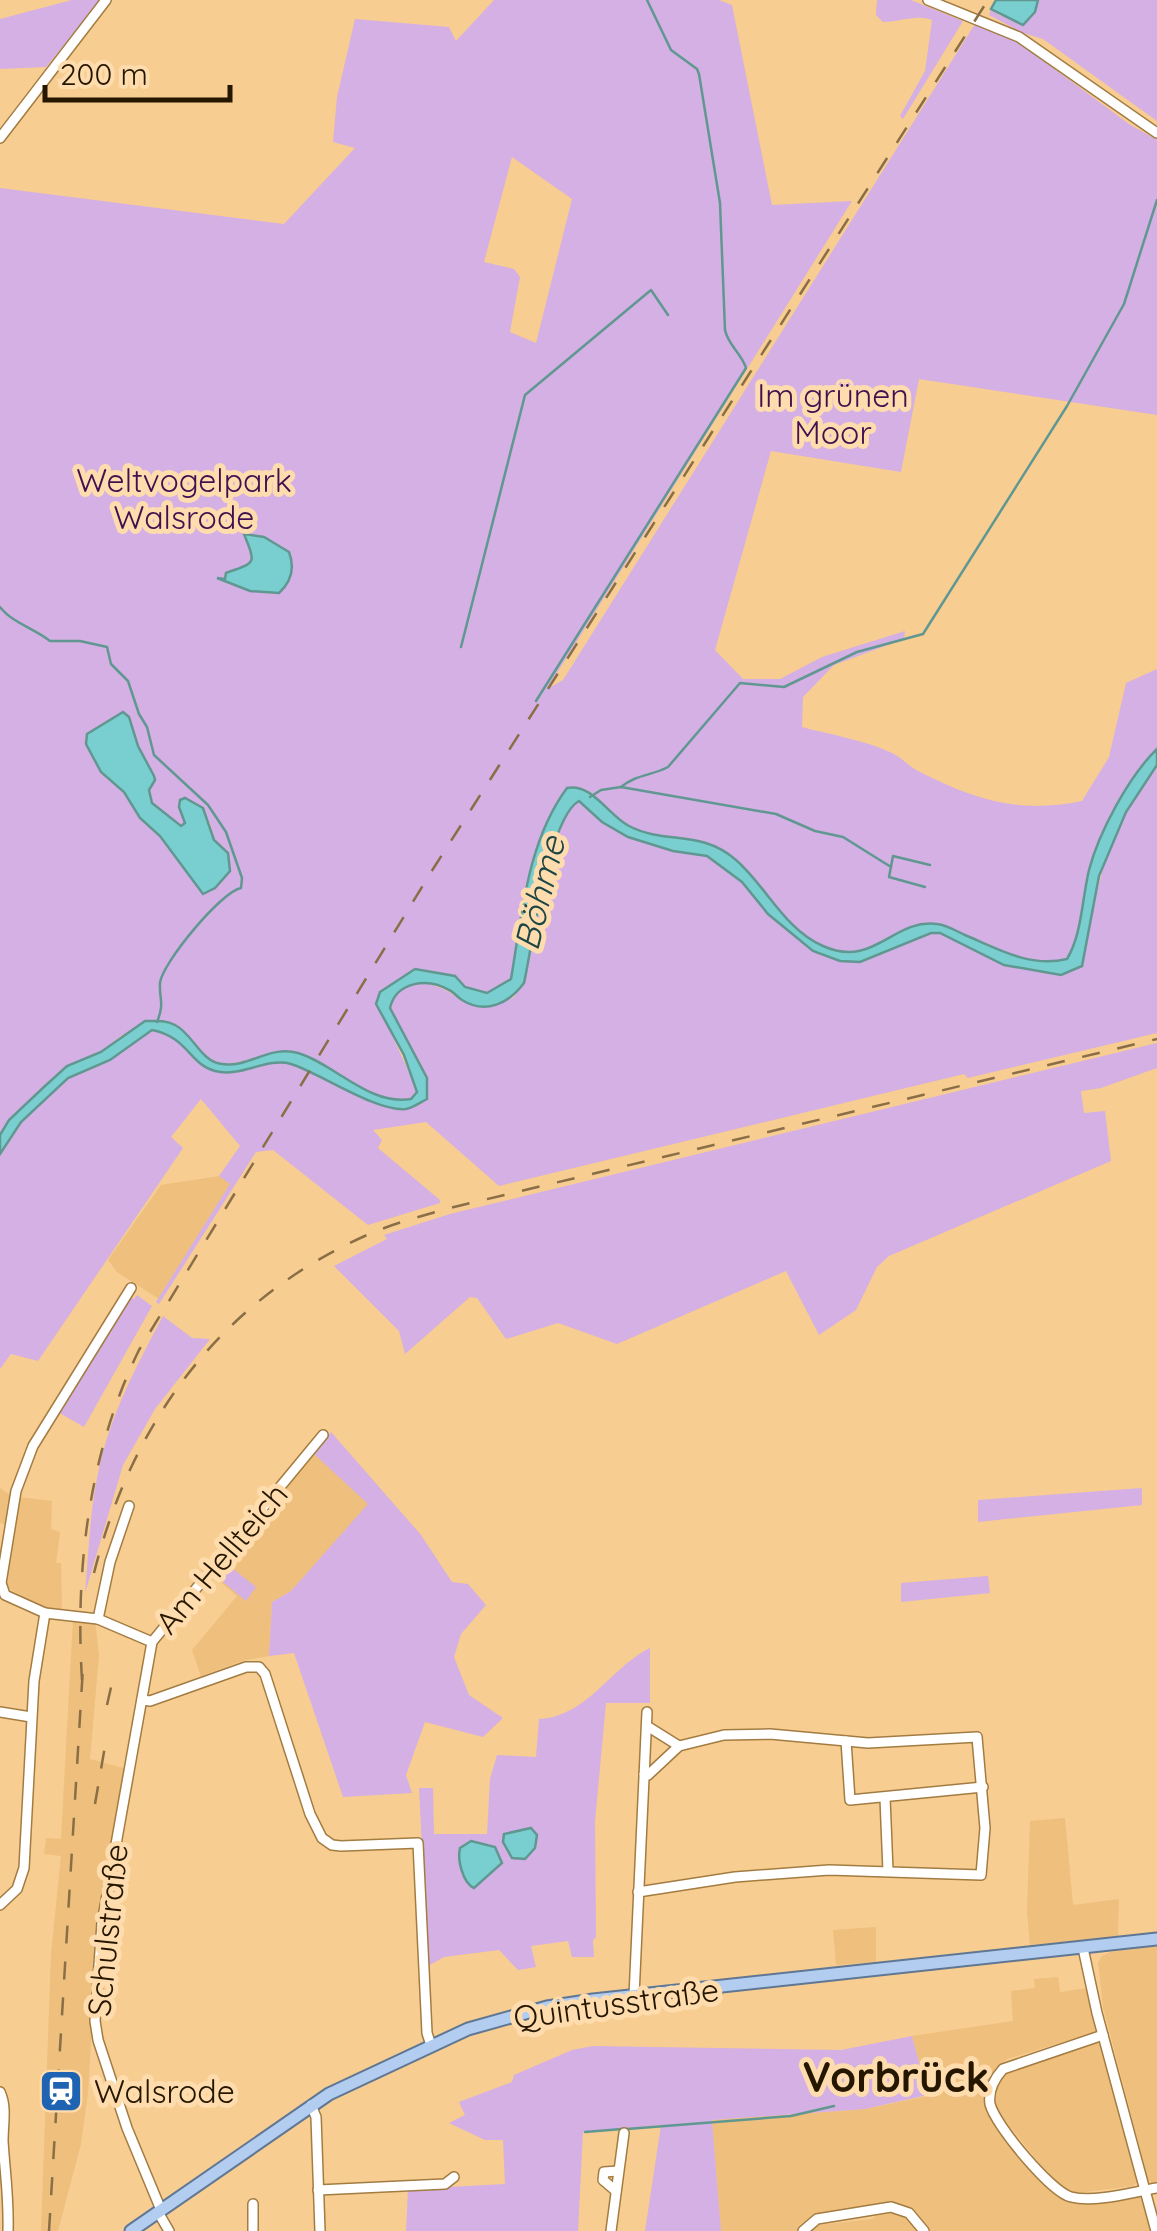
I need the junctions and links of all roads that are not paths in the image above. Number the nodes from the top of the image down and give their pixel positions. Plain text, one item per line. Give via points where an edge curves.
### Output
1 (106, 0) edge
2 (928, 0) edge
3 (1157, 133) edge
4 (0, 138) edge
5 (130, 1288) dead end
6 (322, 1435) dead end
7 (128, 1506) dead end
8 (46, 1613) junction
9 (98, 1619) junction
10 (152, 1642) junction
11 (142, 1700) junction
12 (0, 1712) edge
13 (648, 1712) dead end
14 (31, 1718) junction
15 (647, 1726) junction
16 (846, 1742) junction
17 (679, 1746) junction
18 (644, 1774) junction
19 (983, 1787) junction
20 (885, 1798) junction
21 (888, 1871) junction
22 (638, 1892) junction
23 (0, 1905) edge
24 (1157, 1940) edge
25 (1084, 1948) junction
26 (634, 1996) junction
27 (1103, 2035) junction
28 (431, 2045) junction
29 (0, 2092) edge
30 (311, 2105) junction
31 (624, 2133) dead end
32 (2, 2137) edge
33 (454, 2177) dead end
34 (1157, 2188) edge
35 (318, 2190) junction
36 (1145, 2190) junction
37 (253, 2204) dead end
38 (160, 2211) junction
39 (8, 2231) edge
40 (130, 2231) edge
41 (169, 2231) edge
42 (254, 2231) edge
43 (320, 2231) edge
44 (610, 2231) edge
45 (802, 2231) edge
46 (924, 2231) edge
47 (1156, 2231) edge

1 - 4 street
2 - 3 street via 1026,42
5 - 8 street via 33,1446 18,1485 2,1590
6 - 10 street, Am Hellteich
7 - 9 street
8 - 9 street, Am Hellteich
8 - 14 street
9 - 10 street, Am Hellteich
10 - 11 street, Schulstraße
11 - 28 street via 259,1668 322,1838 341,1846 418,1843
11 - 38 street, Schulstraße via 102,1922 96,2021
12 - 14 street
13 - 15 street
14 - 23 street via 24,1868 17,1889
15 - 17 street
15 - 18 street
16 - 17 street via 746,1734
16 - 19 street via 977,1737
16 - 20 street via 850,1800
17 - 18 street
18 - 22 street
19 - 20 street
19 - 21 street via 981,1875
20 - 21 street
21 - 22 street via 769,1874
22 - 26 street
24 - 25 main road, Quintusstraße
25 - 26 main road, Quintusstraße
25 - 27 street
26 - 28 main road, Quintusstraße via 547,2007
27 - 36 street
27 - 36 street via 1002,2068 990,2104 1060,2192 1084,2198
28 - 30 main road, Quintusstraße
29 - 32 street
30 - 35 street
30 - 38 main road, Quintusstraße
31 - 44 street
32 - 39 street
33 - 35 street via 445,2184
34 - 36 street
35 - 43 street
36 - 47 street
37 - 42 street
38 - 40 main road, Quintusstraße
38 - 41 street, Schulstraße
45 - 46 street via 816,2219 891,2207 909,2213

